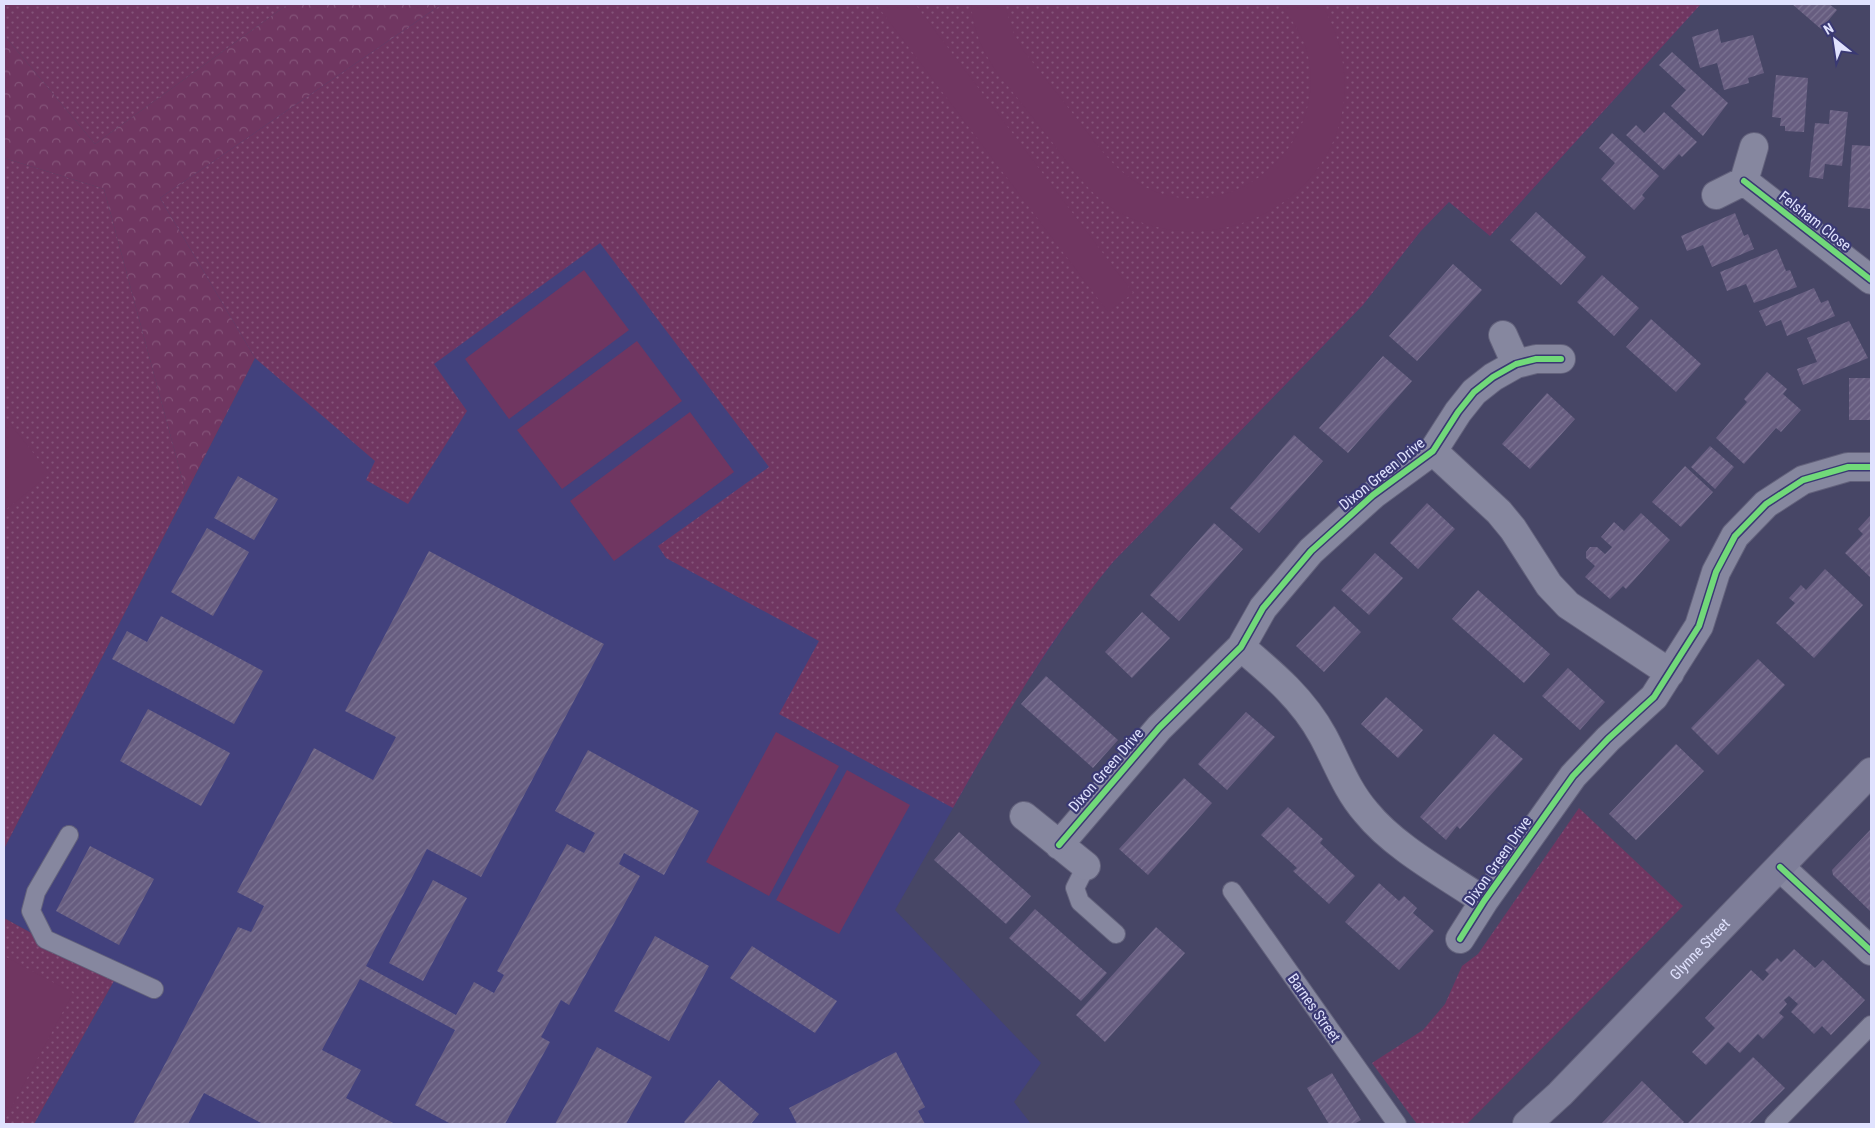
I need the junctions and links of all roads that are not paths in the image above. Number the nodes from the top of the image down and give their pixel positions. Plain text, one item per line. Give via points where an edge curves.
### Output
1 (1754, 147) dead end
2 (1744, 181) junction
3 (1716, 195) dead end
4 (1871, 280) edge
5 (1503, 334) dead end
6 (1561, 359) dead end
7 (1516, 364) junction
8 (1433, 450) junction
9 (1871, 467) edge
10 (1241, 647) junction
11 (1670, 673) junction
12 (1871, 772) edge
13 (1024, 816) dead end
14 (69, 835) dead end
15 (1059, 844) junction
16 (1086, 866) joint
17 (1780, 867) junction
18 (1232, 891) dead end
19 (1484, 901) junction
20 (1116, 934) dead end
21 (1460, 939) dead end
22 (1871, 951) edge
23 (154, 989) dead end
24 (1871, 1025) edge
25 (1397, 1124) edge
26 (1527, 1124) edge
27 (1774, 1124) edge

1 - 2 street
2 - 3 street
2 - 4 street, Felsham Close
5 - 7 street
6 - 7 street, Dixon Green Drive via 1536,359
7 - 8 street, Dixon Green Drive via 1474,392
8 - 10 street, Dixon Green Drive via 1373,495 1311,551 1263,608
8 - 11 street, Dixon Green Drive via 1499,512 1549,585 1568,605
9 - 11 street, Dixon Green Drive via 1848,468 1804,480 1766,504 1735,536 1716,572 1699,626
10 - 15 street, Dixon Green Drive via 1159,728
10 - 19 street, Dixon Green Drive via 1288,686 1305,708 1323,736 1345,783 1366,813 1392,838
11 - 19 street, Dixon Green Drive via 1646,707 1608,739 1573,776
12 - 17 main road, Glynne Street
13 - 15 street
14 - 23 lane via 36,892 30,911 45,939
15 - 16 street
16 - 20 lane via 1075,888 1080,902
17 - 22 street
17 - 26 main road, Glynne Street
18 - 25 lane, Barnes Street
19 - 21 street, Dixon Green Drive
24 - 27 lane

